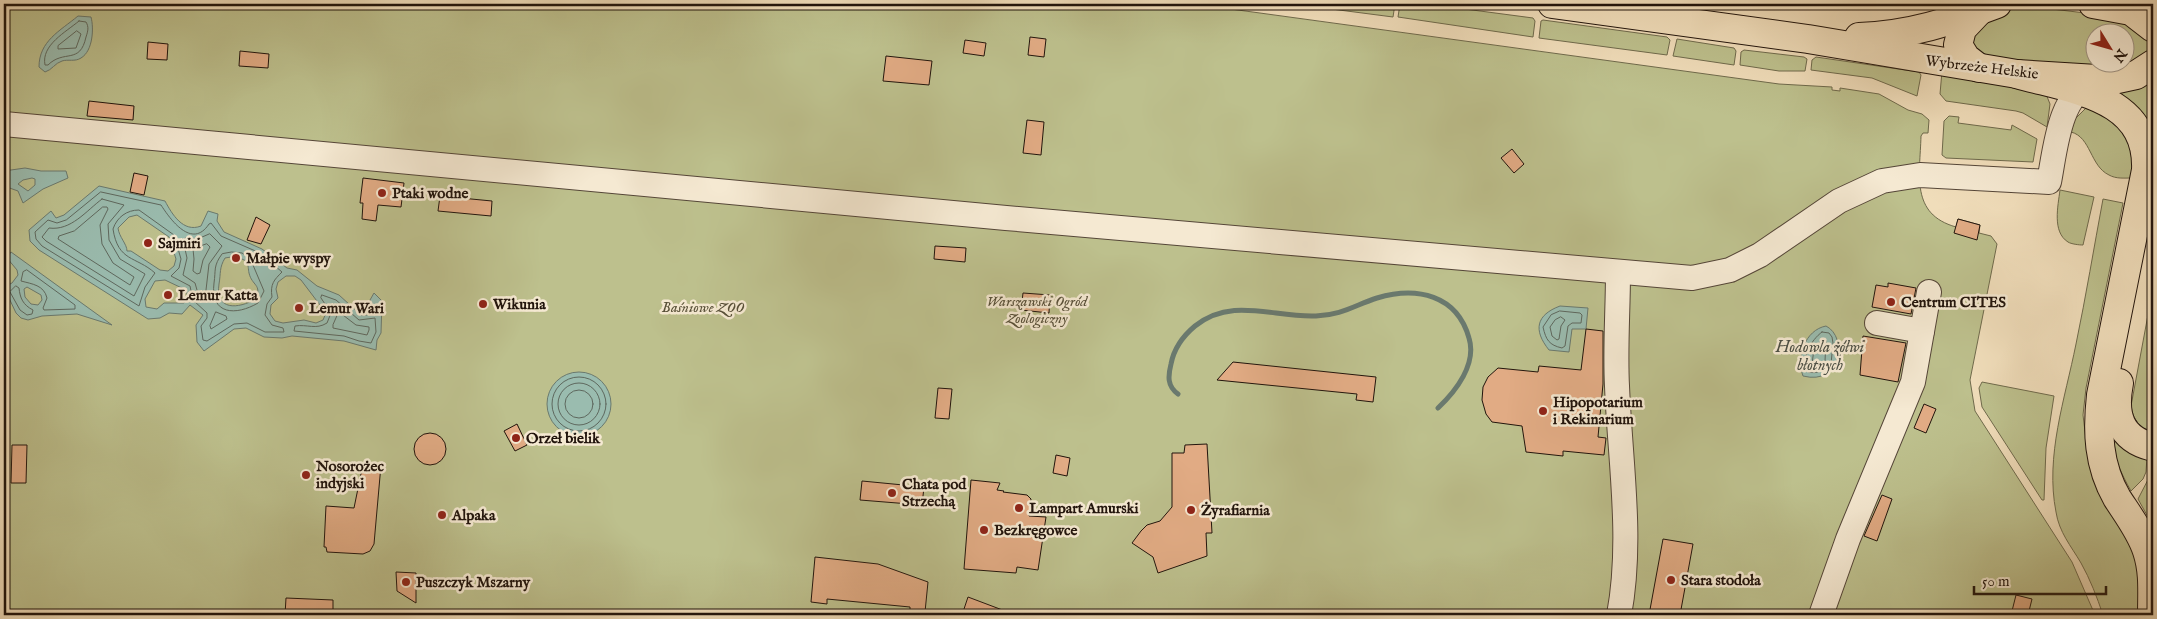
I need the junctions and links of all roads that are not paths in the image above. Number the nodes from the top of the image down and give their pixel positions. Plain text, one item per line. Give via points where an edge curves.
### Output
1 (1552, 4) edge
2 (2093, 4) edge
3 (1988, 7) edge
4 (2153, 28) edge
5 (1808, 39) junction
6 (2153, 64) edge
7 (1978, 68) junction
8 (2090, 85) junction
9 (4, 124) edge
10 (2153, 211) edge
11 (1618, 272) junction
12 (1929, 292) dead end
13 (1877, 323) dead end
14 (1922, 331) junction
15 (2153, 447) edge
16 (1619, 615) edge
17 (1821, 615) edge
18 (2152, 615) edge

1 - 5 main road, Wybrzeże Helskie
2 - 4 main road via 2131,11
3 - 5 main road, Wybrzeże Helskie via 1940,25 1892,36
3 - 7 main road via 1962,29 1958,45
5 - 7 main road, Wybrzeże Helskie
6 - 8 main road via 2136,75
7 - 8 main road, Wybrzeże Helskie
8 - 11 street via 2062,120 2049,182 1920,175 1882,181 1839,201 1760,255 1730,270 1692,278
8 - 18 main road, Wybrzeże Helskie via 2128,116 2143,140 2146,155 2101,395 2098,432 2108,480 2146,549 2152,568
9 - 11 street
10 - 15 main road via 2116,402 2121,426 2136,440
11 - 16 street via 1617,385 1626,534
12 - 14 street
13 - 14 street
14 - 17 street via 1906,402 1848,539

